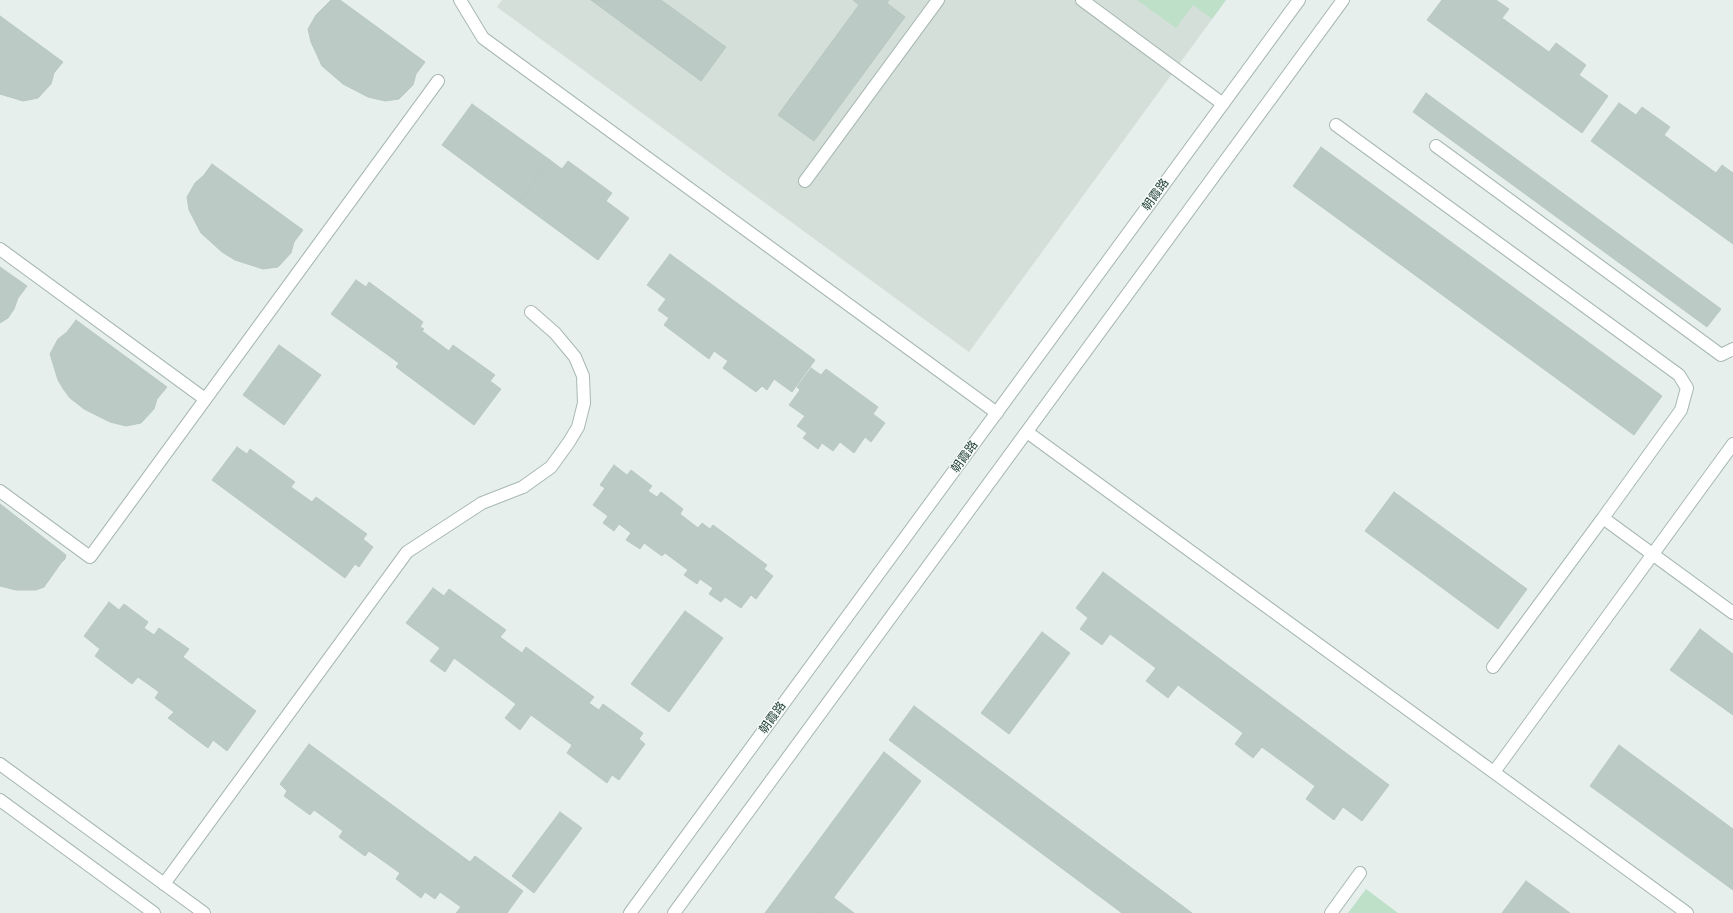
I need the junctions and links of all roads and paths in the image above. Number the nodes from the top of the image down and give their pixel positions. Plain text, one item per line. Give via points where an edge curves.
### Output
1 (460, 0) edge
2 (938, 0) edge
3 (1082, 0) edge
4 (1299, 0) edge
5 (1343, 0) edge
6 (438, 81) dead end
7 (1223, 104) junction
8 (1336, 125) dead end
9 (1436, 146) dead end
10 (805, 181) dead end
11 (0, 249) edge
12 (531, 312) dead end
13 (1733, 349) edge
14 (205, 399) junction
15 (997, 413) junction
16 (1027, 432) junction
17 (1733, 444) edge
18 (0, 491) edge
19 (1603, 518) junction
20 (1653, 554) junction
21 (1733, 613) edge
22 (1494, 667) dead end
23 (0, 764) edge
24 (1494, 772) junction
25 (0, 800) edge
26 (1360, 873) dead end
27 (164, 884) junction
28 (154, 913) edge
29 (204, 913) edge
30 (630, 913) edge
31 (674, 913) edge
32 (1331, 913) edge
33 (1687, 913) edge

1 - 15 street via 483,38
2 - 10 street
3 - 7 street
4 - 7 street, 朝霞路
5 - 16 street
6 - 14 street
7 - 15 street, 朝霞路
8 - 19 street via 1679,376 1687,388 1682,410
9 - 13 street via 1721,354
11 - 14 street
12 - 27 street via 555,333 575,357 583,376 584,403 578,427 569,442 551,467 523,487 482,503 407,552
14 - 18 street via 90,557
15 - 30 street, 朝霞路
16 - 24 street
16 - 31 street
17 - 20 street
19 - 20 street
19 - 22 street
20 - 21 street
20 - 24 street
23 - 27 street
24 - 33 street
25 - 28 street
26 - 32 street
27 - 29 street

